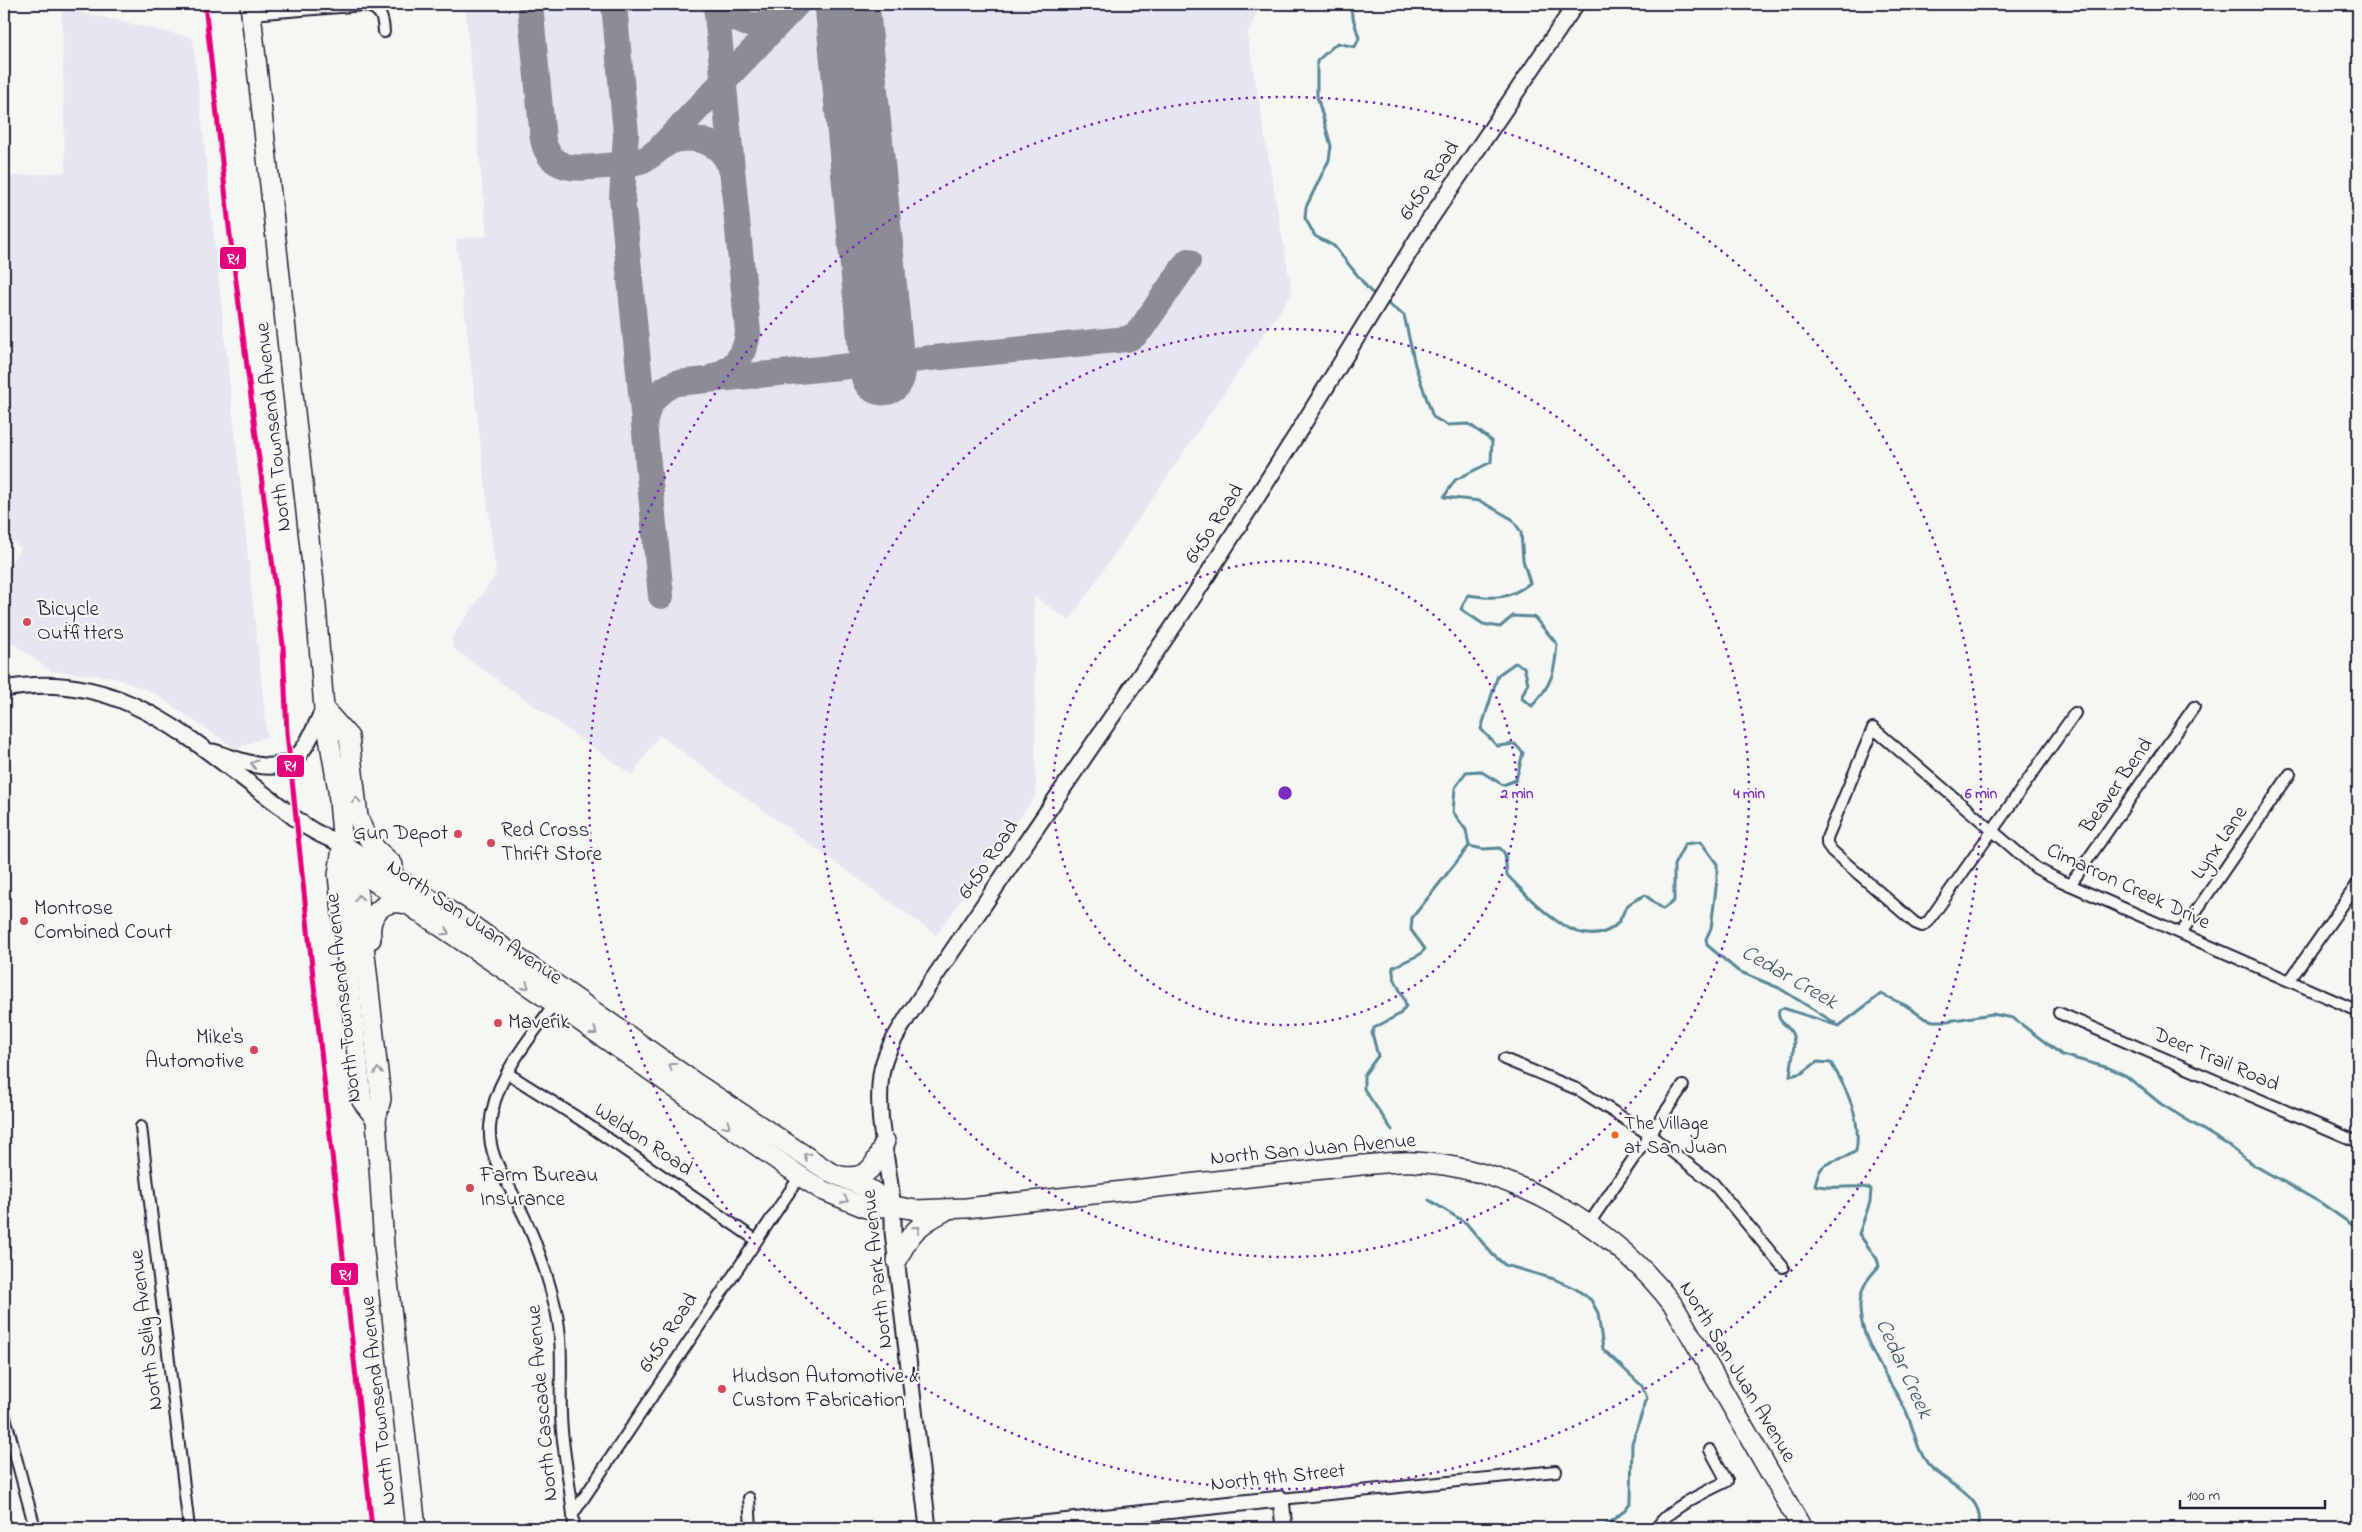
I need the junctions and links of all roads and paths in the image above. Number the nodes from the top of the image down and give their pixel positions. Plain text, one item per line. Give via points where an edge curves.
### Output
1 (1576, 4) edge
2 (250, 9) edge
3 (384, 32) dead end
4 (4, 688) edge
5 (2194, 707) dead end
6 (324, 709) junction
7 (2075, 714) dead end
8 (206, 750) junction
9 (2290, 774) dead end
10 (1993, 830) junction
11 (343, 845) junction
12 (2358, 883) edge
13 (2070, 885) junction
14 (406, 904) junction
15 (467, 922) junction
16 (2181, 933) junction
17 (2290, 980) junction
18 (554, 1004) junction
19 (2358, 1011) edge
20 (2059, 1013) dead end
21 (372, 1020) junction
22 (1504, 1060) dead end
23 (884, 1064) joint
24 (507, 1073) junction
25 (1683, 1086) dead end
26 (376, 1119) junction
27 (141, 1127) dead end
28 (1650, 1134) junction
29 (885, 1141) junction
30 (2358, 1142) edge
31 (800, 1176) junction
32 (838, 1176) junction
33 (894, 1206) junction
34 (949, 1209) junction
35 (1588, 1225) junction
36 (756, 1240) junction
37 (897, 1261) junction
38 (1783, 1267) dead end
39 (4, 1413) edge
40 (1710, 1450) dead end
41 (1556, 1470) dead end
42 (749, 1498) dead end
43 (1281, 1499) junction
44 (573, 1514) junction
45 (1104, 1523) edge
46 (35, 1528) edge
47 (189, 1528) edge
48 (416, 1528) edge
49 (574, 1528) edge
50 (751, 1528) edge
51 (928, 1528) edge
52 (1004, 1528) edge
53 (1284, 1528) edge
54 (1657, 1528) edge
55 (1802, 1528) edge

1 - 23 street, 6450 Road via 1426,224 1192,599 908,1016
2 - 3 street via 365,5 375,8 382,16
2 - 6 highway, North Townsend Avenue
4 - 8 street via 62,686 125,700 168,723
5 - 13 street, Beaver Bend
6 -> 8 street via 301,753 290,762 259,766
6 - 11 highway, North Townsend Avenue via 338,790
15 -> 6 highway via 397,869 372,844 358,817 349,737
7 - 10 street
8 - 11 street via 311,830
9 - 16 street, Lynx Lane
10 - 10 street via 1874,728 1827,838 1832,851 1922,926
10 - 13 street, Cimarron Creek Drive via 2036,868
11 - 14 highway, North San Juan Avenue via 363,874
11 - 15 highway, North San Juan Avenue
21 -> 11 highway, North Townsend Avenue via 358,891
11 - 26 highway, North Townsend Avenue via 338,874 362,1102
12 - 17 street
13 - 16 street, Cimarron Creek Drive
14 -> 18 highway, North San Juan Avenue
14 - 21 highway via 384,905 369,927 378,1003
32 -> 15 highway, North San Juan Avenue via 697,1084
16 - 17 street, Cimarron Creek Drive
17 - 19 street, Cimarron Creek Drive
18 - 24 street, North Cascade Avenue
18 -> 31 highway, North San Juan Avenue
20 - 30 street, Deer Trail Road
26 -> 21 highway, North Townsend Avenue via 381,1099
22 - 28 street via 1579,1090
23 - 29 street, North Park Avenue via 881,1103
24 - 36 street, Weldon Road
24 - 44 street, North Cascade Avenue via 494,1103 490,1142 498,1168 516,1200 546,1272 557,1312 562,1365 562,1430
25 - 28 street
26 - 48 highway, North Townsend Avenue via 384,1246
27 - 47 street, North Selig Avenue
28 - 35 street
28 - 38 street via 1713,1183
29 - 32 highway via 869,1171 852,1178
29 - 33 street, North Park Avenue
31 -> 33 highway, North San Juan Avenue via 822,1190 866,1208
31 - 36 street, 6450 Road
32 - 33 highway, North San Juan Avenue via 871,1190
33 - 34 highway, North San Juan Avenue via 916,1210
33 - 37 street, North Park Avenue
34 - 35 highway, North San Juan Avenue via 1413,1162 1462,1169 1495,1179 1538,1196
37 -> 34 highway via 914,1230
35 - 55 highway, North San Juan Avenue via 1642,1268 1674,1306
36 - 44 street, 6450 Road
37 - 51 street, North Park Avenue
39 - 46 street
40 - 54 street via 1727,1481 1671,1513 1660,1521
41 - 43 street, North 9th Street
42 - 50 street
43 - 45 street, North 9th Street
43 - 53 street
44 - 49 street, North Cascade Avenue
45 - 52 street, North 9th Street

